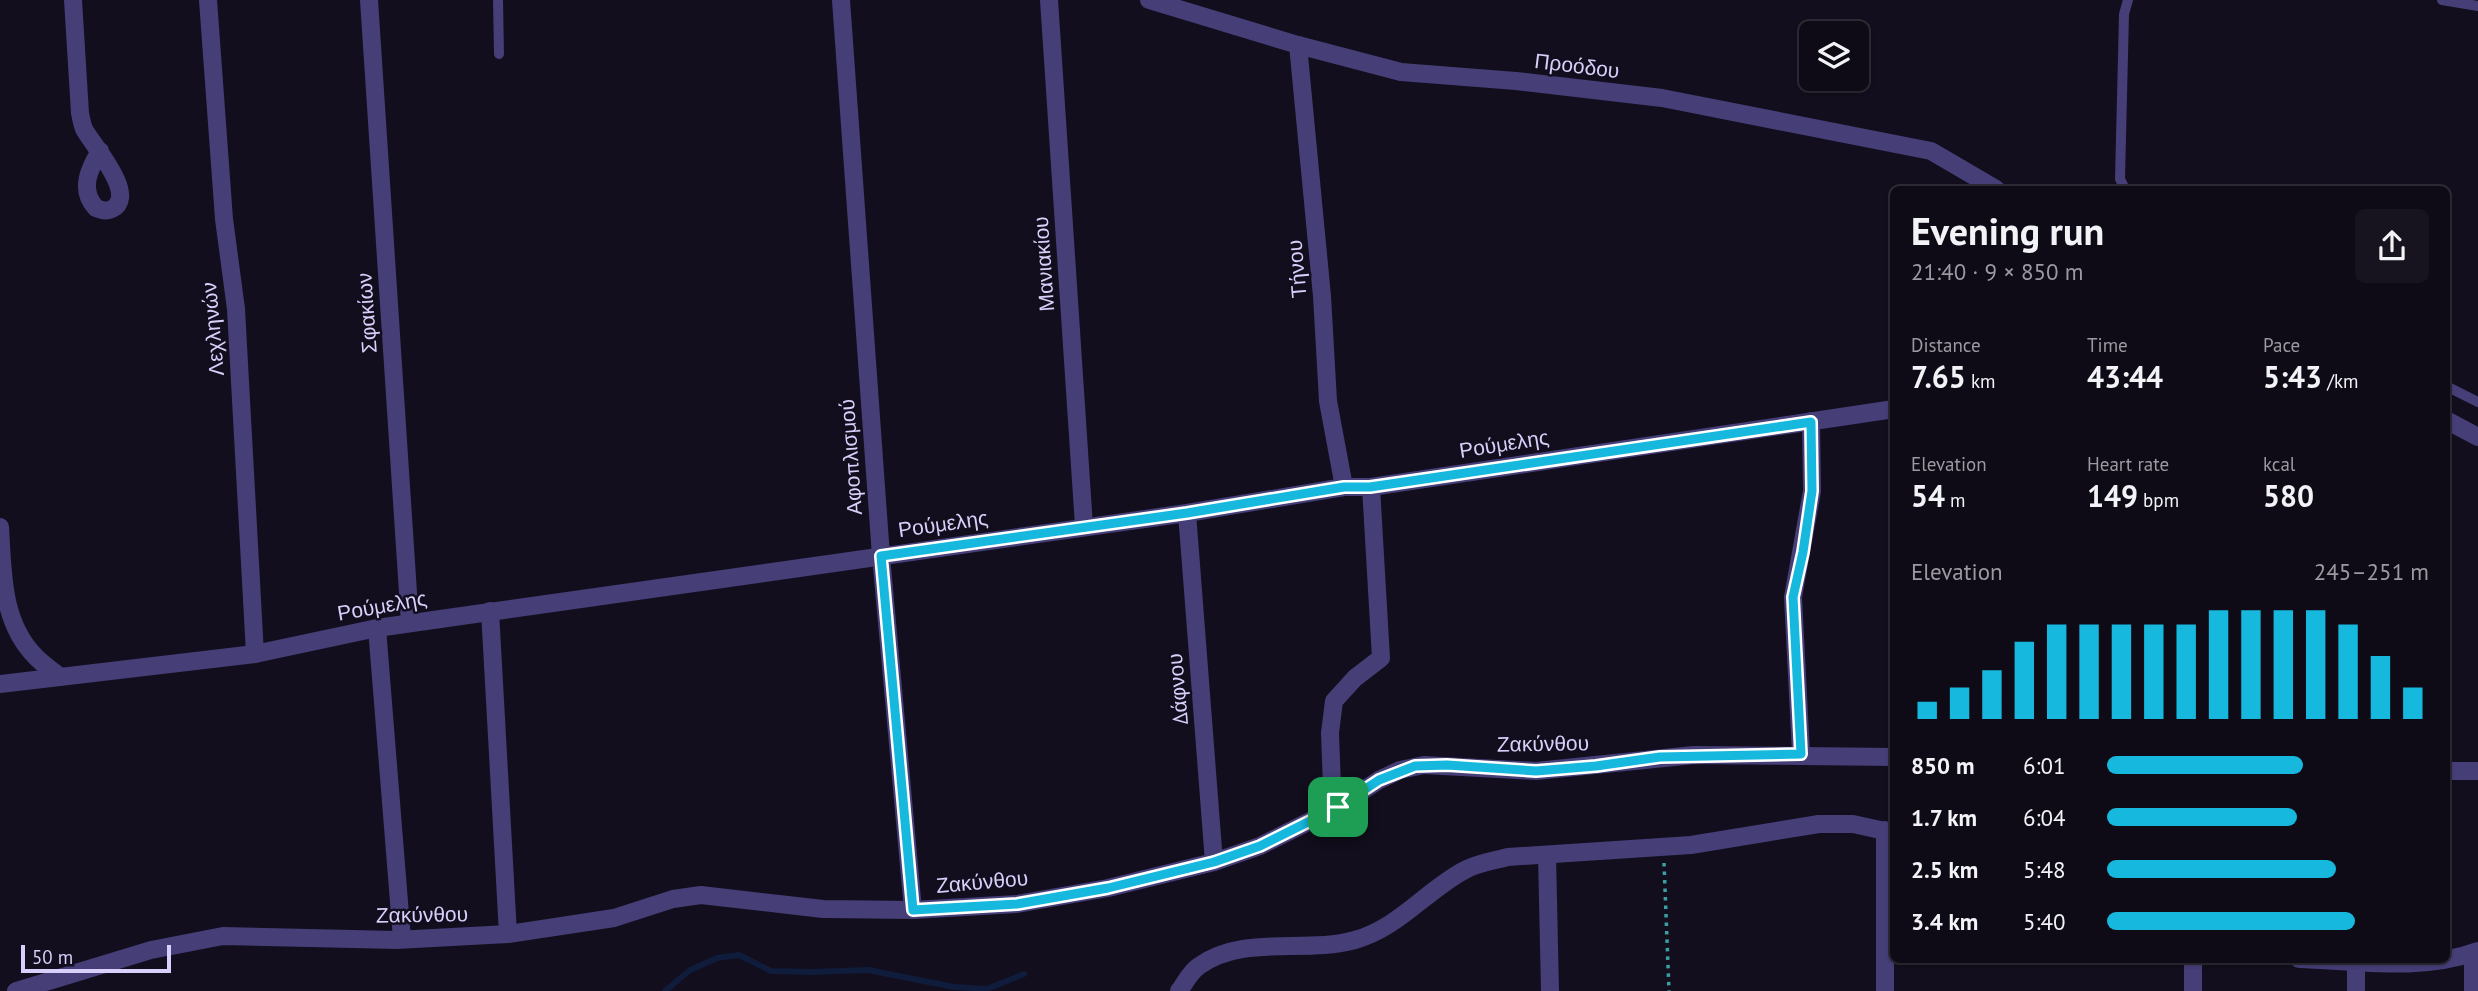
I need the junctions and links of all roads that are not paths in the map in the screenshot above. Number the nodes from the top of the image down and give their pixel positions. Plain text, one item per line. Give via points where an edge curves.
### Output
1 (73, 0) edge
2 (208, 0) edge
3 (369, 0) edge
4 (498, 0) edge
5 (841, 0) edge
6 (1049, 0) edge
7 (1149, 0) edge
8 (2128, 0) edge
9 (2442, 0) edge
10 (2478, 6) edge
11 (1298, 45) junction
12 (499, 54) dead end
13 (100, 150) dead end
14 (1991, 186) edge
15 (2124, 186) edge
16 (2450, 388) edge
17 (2478, 402) edge
18 (1890, 410) edge
19 (1811, 422) junction
20 (2450, 422) edge
21 (2478, 437) edge
22 (1344, 487) junction
23 (1370, 487) junction
24 (1187, 513) junction
25 (1084, 526) junction
26 (0, 527) edge
27 (881, 556) junction
28 (490, 611) junction
29 (410, 623) junction
30 (377, 628) junction
31 (255, 654) junction
32 (60, 677) junction
33 (0, 684) edge
34 (1801, 754) junction
35 (1890, 757) edge
36 (2450, 771) edge
37 (2478, 771) edge
38 (1338, 807) junction
39 (1889, 832) edge
40 (1547, 855) junction
41 (1214, 862) junction
42 (913, 910) junction
43 (508, 934) junction
44 (402, 939) junction
45 (2475, 952) edge
46 (2450, 959) edge
47 (2193, 963) edge
48 (2356, 963) edge
49 (16, 991) edge
50 (1179, 991) edge
51 (1550, 991) edge
52 (1885, 991) edge
53 (2193, 991) edge
54 (2356, 991) edge
55 (2473, 991) edge

1 - 13 street via 80,113 83,127
2 - 31 street, Λεχληνών via 224,219 236,309
3 - 29 street, Σφακίων
4 - 12 lane
5 - 27 street, Αφοπλισμού
6 - 25 street, Μανιακίου
7 - 11 street, Προόδου
8 - 15 lane via 2120,179
9 - 10 lane
11 - 14 street, Προόδου via 1401,72 1662,98 1931,151
11 - 22 street, Τήνου via 1328,401
16 - 17 lane
18 - 19 street, Ρούμελης
19 - 23 street, Ρούμελης
19 - 34 street via 1812,491 1793,597
20 - 21 street
22 - 23 street, Ρούμελης
22 - 24 street, Ρούμελης
23 - 38 street via 1381,658 1334,701 1331,773
24 - 25 street, Ρούμελης
24 - 41 street, Δάφνου
25 - 27 street, Ρούμελης
26 - 32 street via 11,620 36,657
27 - 28 street, Ρούμελης
27 - 42 street, Αφοπλισμού
28 - 29 street, Ρούμελης
28 - 43 street
29 - 30 street, Ρούμελης
30 - 31 street, Ρούμελης
30 - 44 street
31 - 32 street, Ρούμελης
32 - 33 street, Ρούμελης
34 - 35 street, Ζακύνθου
34 - 38 street, Ζακύνθου via 1660,757 1536,771 1424,765 1379,780
36 - 37 street
38 - 41 street, Ζακύνθου via 1260,846
39 - 40 street via 1853,824 1819,824 1664,847
39 - 52 street
40 - 50 street via 1508,857 1474,866 1392,923 1357,939 1219,955 1197,967
40 - 51 street
41 - 42 street, Ζακύνθου via 1017,904
42 - 43 street, Ζακύνθου via 823,909 701,895 614,918
43 - 44 street, Ζακύνθου
44 - 49 street, Ζακύνθου via 223,936 151,950
45 - 46 street
45 - 55 street
47 - 53 street
48 - 54 street

